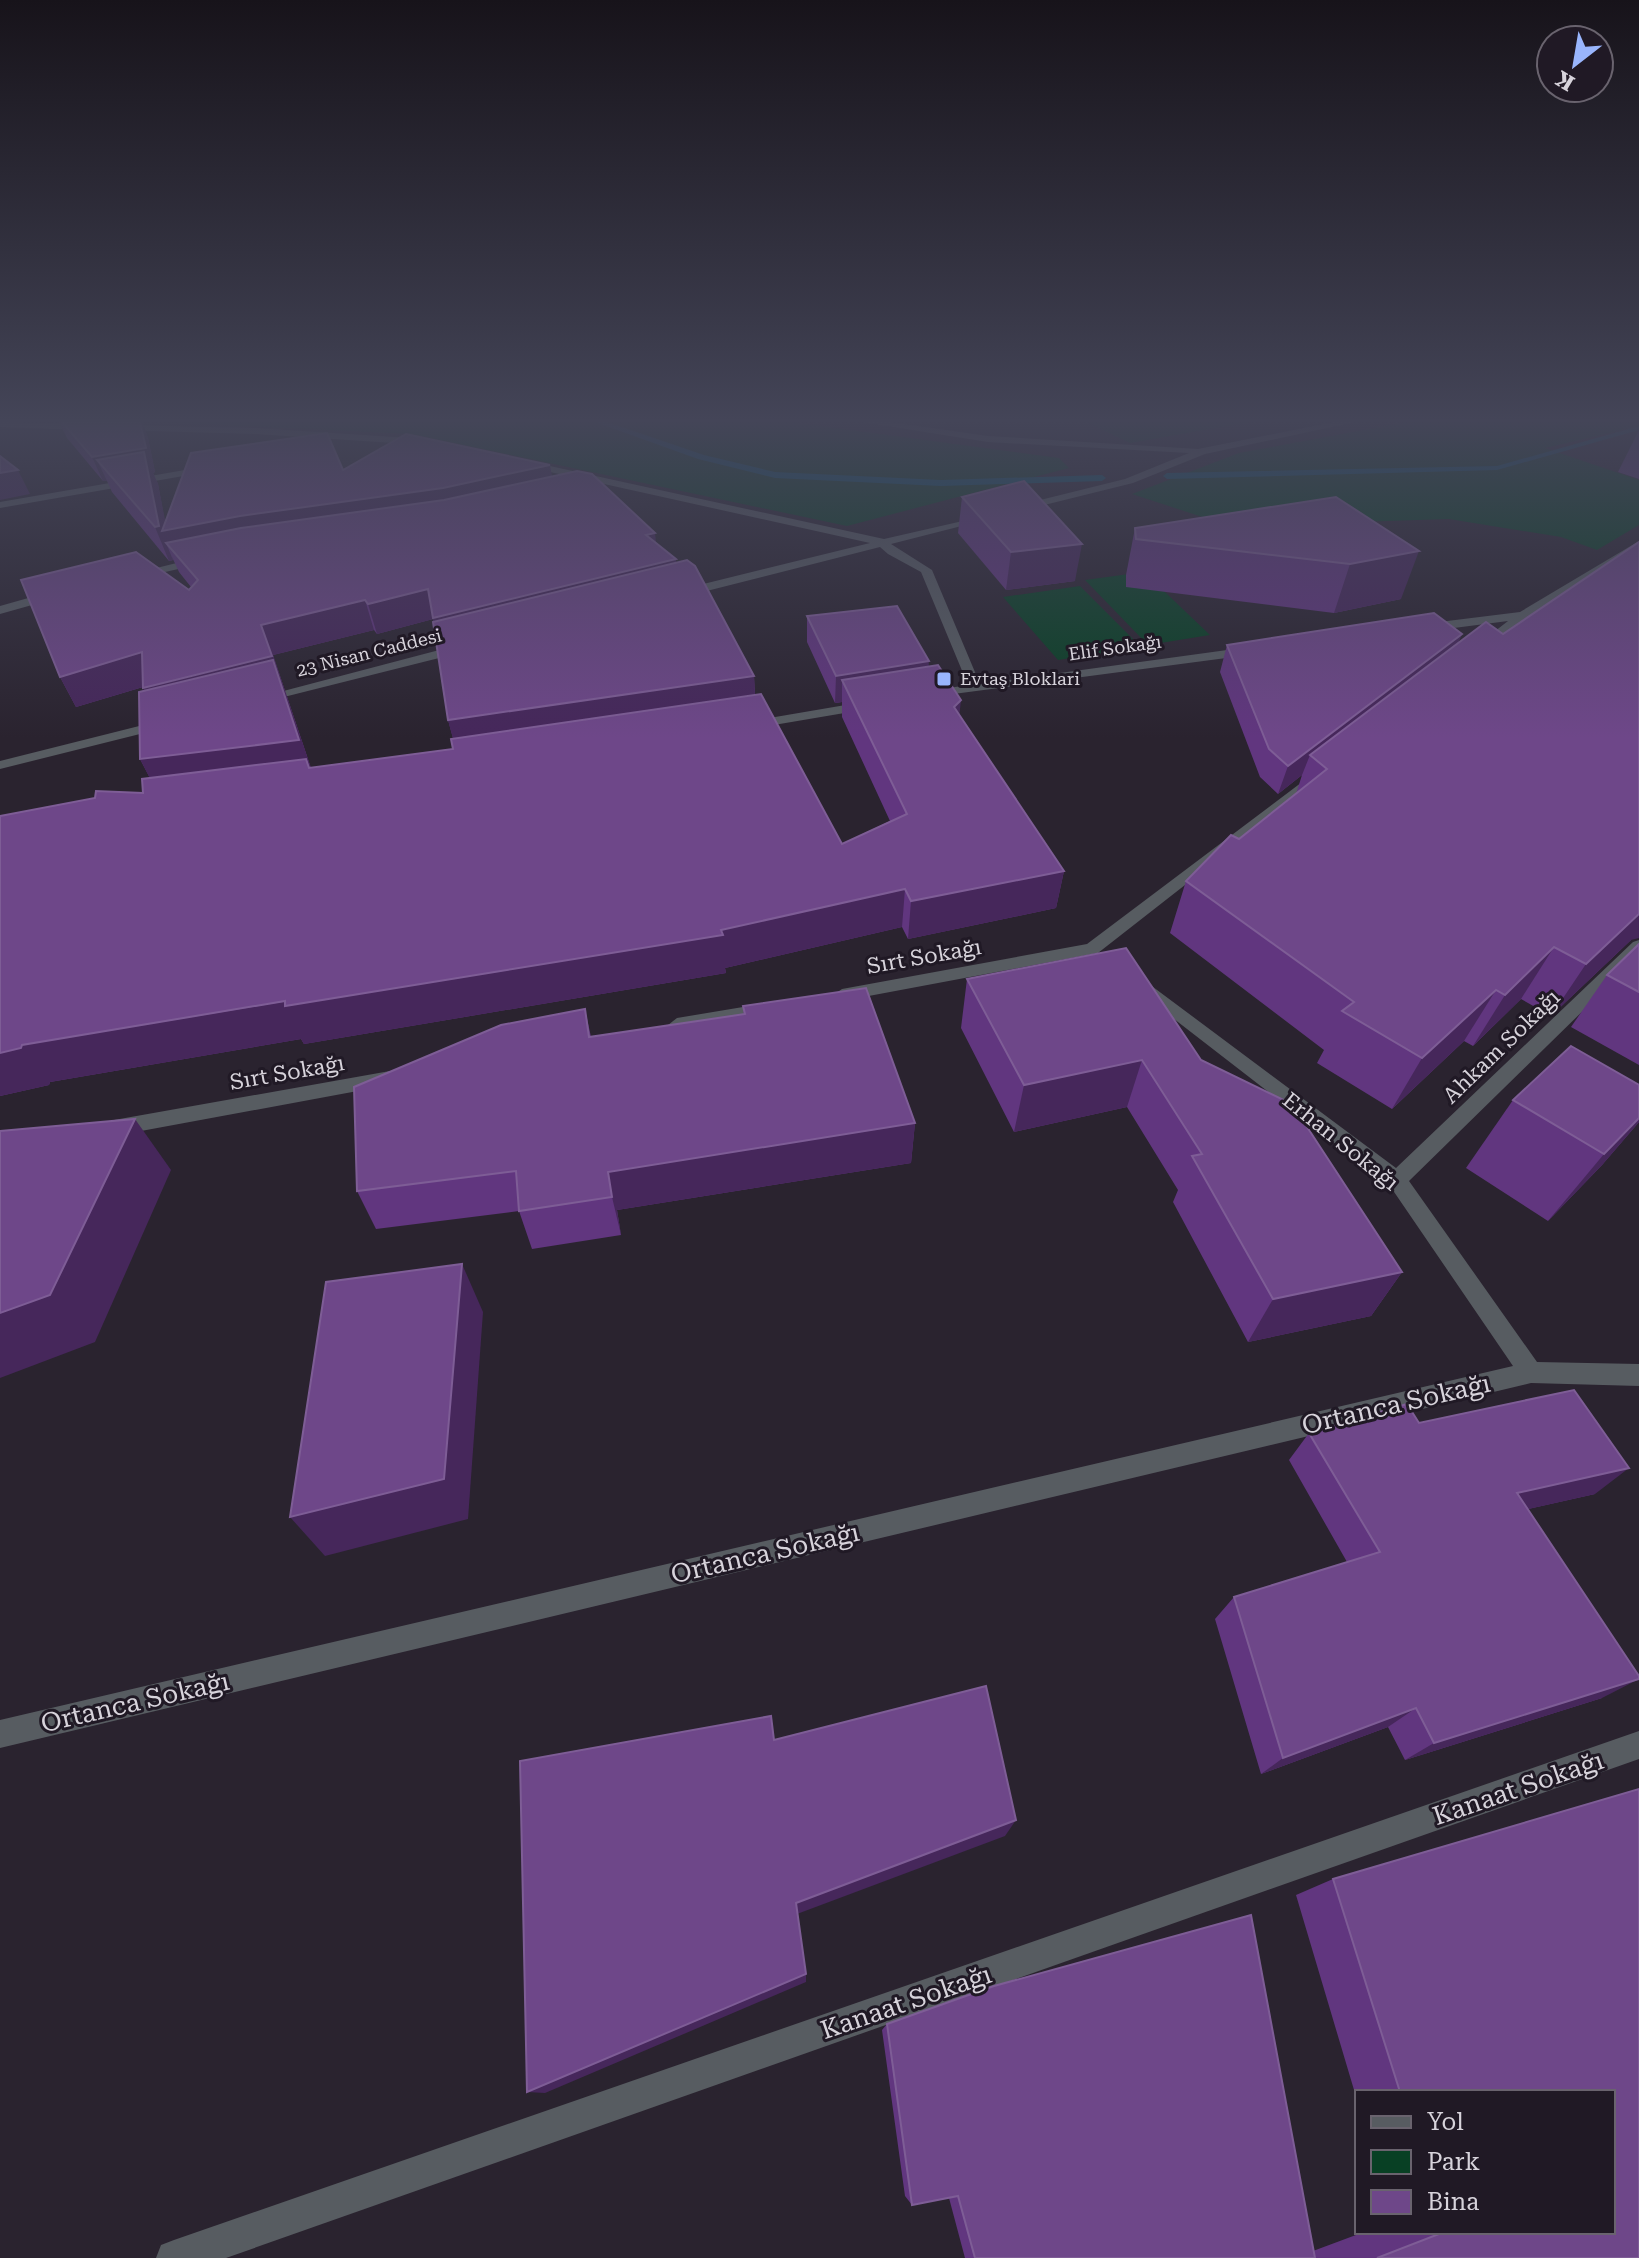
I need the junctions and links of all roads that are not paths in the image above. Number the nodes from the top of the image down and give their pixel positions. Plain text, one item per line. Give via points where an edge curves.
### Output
1 (813, 527) edge
2 (941, 527) edge
3 (882, 542) junction
4 (1639, 544) edge
5 (210, 560) edge
6 (126, 577) edge
7 (68, 590) edge
8 (666, 597) edge
9 (0, 610) edge
10 (1523, 615) junction
11 (1409, 629) edge
12 (480, 644) edge
13 (1257, 650) edge
14 (1461, 663) edge
15 (975, 687) junction
16 (913, 698) edge
17 (248, 702) edge
18 (882, 703) edge
19 (186, 718) edge
20 (728, 729) edge
21 (0, 765) edge
22 (1326, 768) edge
23 (1639, 946) edge
24 (1130, 978) edge
25 (827, 998) edge
26 (780, 1006) edge
27 (655, 1029) edge
28 (406, 1075) edge
29 (94, 1132) edge
30 (1397, 1180) junction
31 (1531, 1372) junction
32 (1639, 1375) edge
33 (0, 1734) edge
34 (1639, 1745) edge
35 (174, 2258) edge

1 - 3 street
2 - 3 street
3 - 8 street
3 - 15 street via 926,570
4 - 10 street
5 - 6 street
7 - 9 street
10 - 11 street
10 - 14 street
12 - 17 street, 23 Nisan Caddesi
13 - 15 street, Elif Sokağı
15 - 16 street, Elif Sokağı
18 - 20 street
19 - 21 street
22 - 25 street, Sırt Sokağı via 1098,954
23 - 30 street, Ahkam Sokağı
24 - 30 street, Erhan Sokağı
26 - 27 street
28 - 29 street, Sırt Sokağı
30 - 31 street, Erhan Sokağı
31 - 32 street
31 - 33 street, Ortanca Sokağı
34 - 35 street, Kanaat Sokağı

